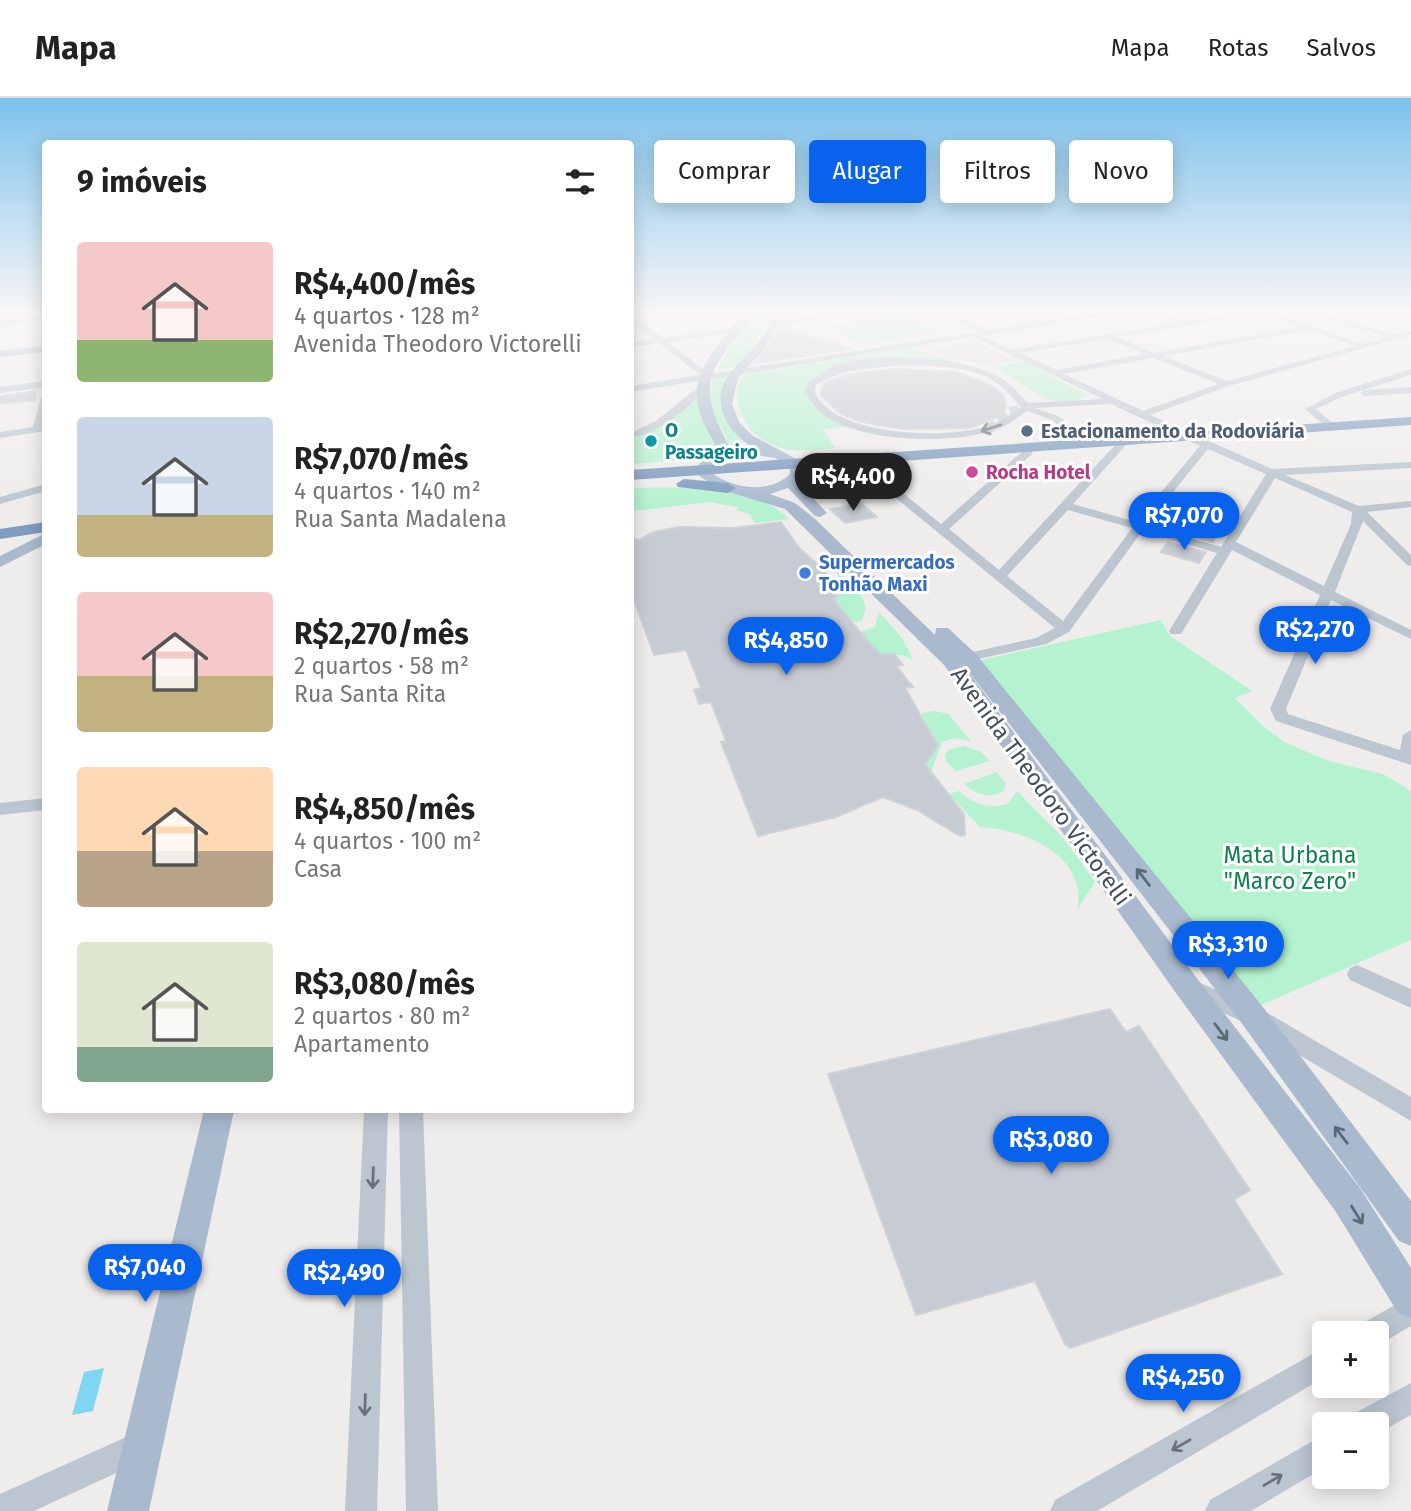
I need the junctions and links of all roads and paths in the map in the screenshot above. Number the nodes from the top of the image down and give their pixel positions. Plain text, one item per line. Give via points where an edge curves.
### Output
1 (698, 377) edge
2 (708, 377) edge
3 (722, 377) edge
4 (733, 377) edge
5 (825, 377) edge
6 (991, 377) edge
7 (1005, 377) edge
8 (1063, 377) edge
9 (1208, 377) edge
10 (1250, 377) edge
11 (1395, 377) edge
12 (704, 383) junction
13 (1226, 384) junction
14 (42, 385) edge
15 (634, 389) edge
16 (1357, 389) junction
17 (0, 390) edge
18 (1406, 391) edge
19 (1341, 394) junction
20 (1118, 404) junction
21 (1031, 405) junction
22 (1142, 415) junction
23 (1411, 421) edge
24 (1332, 426) junction
25 (1411, 428) edge
26 (41, 429) edge
27 (0, 435) edge
28 (635, 435) edge
29 (1195, 440) junction
30 (1072, 443) junction
31 (1122, 445) junction
32 (1028, 452) junction
33 (774, 453) junction
34 (960, 453) junction
35 (718, 455) junction
36 (1411, 465) edge
37 (863, 466) junction
38 (1273, 472) junction
39 (634, 476) edge
40 (634, 477) edge
41 (634, 477) edge
42 (794, 478) junction
43 (42, 483) edge
44 (42, 488) edge
45 (0, 489) edge
46 (737, 489) junction
47 (17, 491) junction
48 (0, 501) edge
49 (1411, 504) edge
50 (1064, 505) junction
51 (1358, 510) junction
52 (42, 519) edge
53 (0, 525) edge
54 (1138, 528) junction
55 (942, 529) junction
56 (42, 532) edge
57 (0, 534) edge
58 (1228, 548) junction
59 (0, 551) edge
60 (0, 562) edge
61 (1411, 562) edge
62 (1000, 576) junction
63 (1327, 593) junction
64 (1064, 629) junction
65 (1177, 632) dead end
66 (1411, 635) edge
67 (960, 659) junction
68 (1411, 735) edge
69 (1409, 758) edge
70 (42, 804) edge
71 (0, 809) edge
72 (1357, 974) dead end
73 (1186, 985) junction
74 (1411, 999) edge
75 (1253, 1016) junction
76 (1411, 1110) edge
77 (218, 1113) edge
78 (376, 1113) edge
79 (411, 1113) edge
80 (1411, 1230) edge
81 (1411, 1300) edge
82 (1411, 1310) edge
83 (1389, 1323) edge
84 (1312, 1369) edge
85 (1411, 1398) edge
86 (1387, 1412) edge
87 (144, 1444) junction
88 (1312, 1457) edge
89 (0, 1510) edge
90 (128, 1511) edge
91 (361, 1511) edge
92 (422, 1511) edge
93 (1066, 1511) edge
94 (1221, 1511) edge

1 - 12 street
2 - 12 main road
3 - 12 street
4 - 33 main road via 726,400 732,422 752,444
21 -> 5 street via 1005,423 977,432 946,436 896,433 849,422 823,409 810,392 812,383
6 -> 21 street
7 - 21 street via 1018,385
8 - 20 street
9 - 13 street
10 - 13 street
11 - 16 street
12 - 15 street
12 - 28 street via 672,414
12 - 35 main road via 704,408
13 - 22 street
14 - 17 street
16 - 18 street
16 - 19 street
18 - 19 street
19 - 24 street via 1310,409
20 - 21 street
20 - 22 street
21 - 30 street via 1033,412 1055,418 1078,437
22 - 29 street
23 - 24 highway
24 - 29 highway
25 - 29 highway
26 - 27 street
29 - 30 highway
29 - 31 highway
29 - 38 street
29 - 54 street
30 - 34 highway
31 - 32 highway
31 - 50 street
32 - 34 highway
32 - 55 street
33 - 34 highway via 931,447
33 - 35 main road
33 - 42 main road, Avenida Theodoro Victorelli via 796,465
34 - 37 highway
34 - 40 highway
35 - 39 highway
35 - 46 main road via 704,467 706,477
36 - 38 street
37 - 42 highway
37 - 55 street
38 - 51 street
38 - 58 street
41 - 46 highway
42 - 46 main road via 776,488
42 - 67 main road, Avenida Theodoro Victorelli
43 - 47 street
44 - 47 street
45 - 47 street
46 - 67 main road, Avenida Theodoro Victorelli via 790,506
47 - 48 street
49 - 51 street
50 - 54 street
50 - 62 street
51 - 61 street
51 - 63 street via 1357,524
52 - 53 highway
54 - 58 street
54 - 64 street
55 - 62 street
56 - 57 highway
56 - 59 main road
56 - 60 main road
58 - 63 street
58 - 65 street
62 - 64 street
63 - 66 street
63 - 69 street via 1278,709 1291,721
64 - 67 street via 1041,641
67 - 73 main road, Avenida Theodoro Victorelli
75 -> 67 main road, Avenida Theodoro Victorelli
68 - 69 street
70 - 71 street
72 - 74 street
73 - 75 street
73 -> 81 main road, Avenida Theodoro Victorelli via 1348,1200
75 - 76 street
80 -> 75 main road, Avenida Theodoro Victorelli
77 - 87 main road
78 -> 91 street
79 - 92 street
82 - 83 street
84 -> 93 street
85 - 86 street
87 - 89 street
87 - 90 main road
94 -> 88 street

